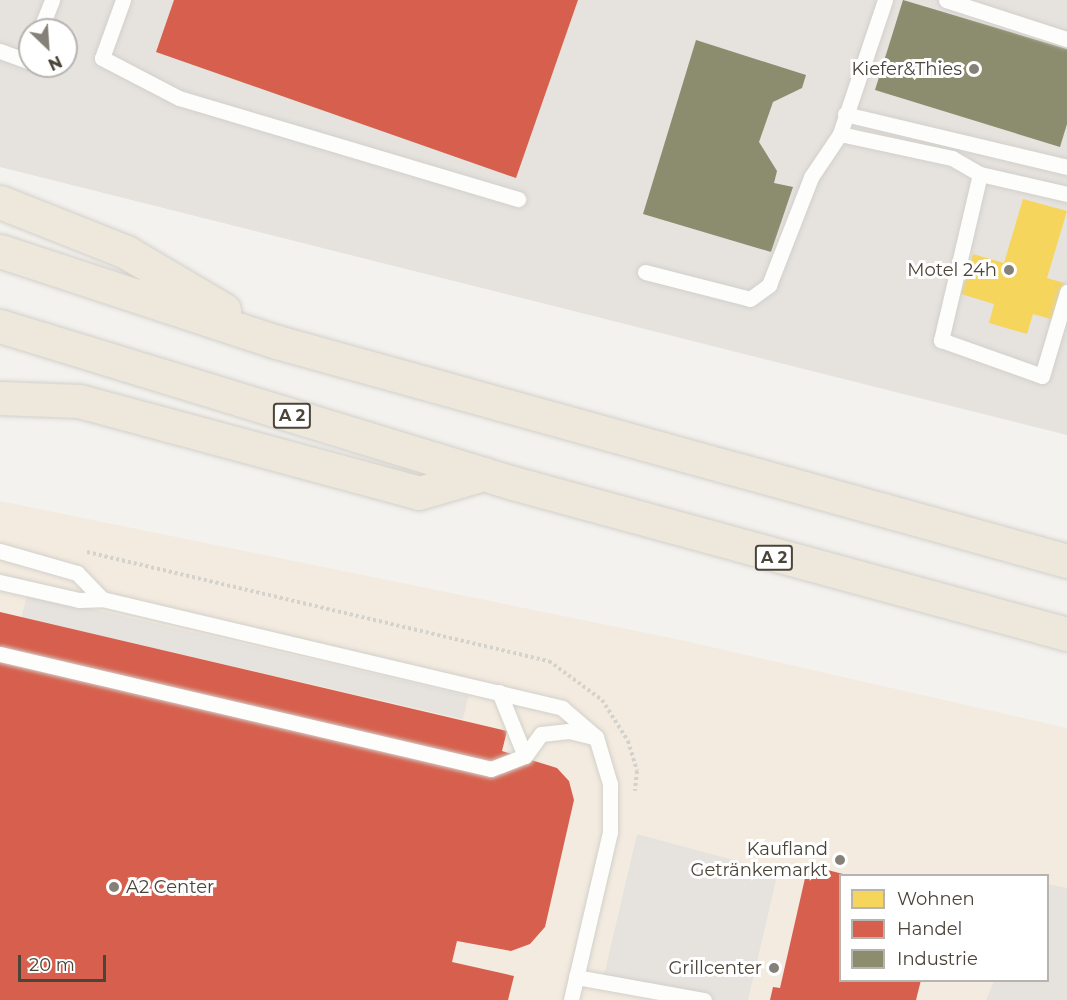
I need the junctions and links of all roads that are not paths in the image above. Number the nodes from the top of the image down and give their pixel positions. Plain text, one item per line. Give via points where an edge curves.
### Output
1 (52, 0) edge
2 (123, 0) edge
3 (885, 0) edge
4 (946, 0) edge
5 (45, 18) edge
6 (1067, 39) edge
7 (0, 51) edge
8 (18, 57) edge
9 (845, 114) junction
10 (840, 134) junction
11 (1067, 166) edge
12 (980, 174) junction
13 (1067, 194) edge
14 (518, 199) dead end
15 (0, 202) edge
16 (0, 251) edge
17 (645, 272) dead end
18 (1067, 292) edge
19 (0, 326) edge
20 (278, 342) junction
21 (0, 398) edge
22 (483, 474) junction
23 (0, 551) edge
24 (1067, 561) edge
25 (0, 582) edge
26 (102, 599) junction
27 (1067, 634) edge
28 (0, 654) edge
29 (500, 692) junction
30 (596, 737) junction
31 (525, 756) junction
32 (576, 977) junction
33 (636, 994) edge
34 (571, 1000) edge
35 (704, 1000) edge

1 - 5 lane
2 - 14 lane via 102,58 179,98
3 - 9 lane
4 - 6 lane
7 - 8 lane
9 - 10 lane
9 - 11 lane
10 - 12 lane via 952,158
10 - 17 lane via 811,177 769,285 750,299
12 - 13 lane
12 - 18 lane via 940,340 1042,376
15 - 20 highway via 126,252
16 - 20 highway
19 - 22 highway, A 2
20 - 24 highway
21 - 22 highway via 79,401 419,493
22 - 27 highway, A 2 via 835,575
23 - 26 lane via 77,573
25 - 26 lane
26 - 29 lane
28 - 31 lane via 491,769
29 - 30 lane via 562,708
29 - 31 lane
30 - 31 lane via 569,731 541,734
30 - 32 lane via 610,784 610,832
32 - 33 lane
32 - 34 lane
33 - 35 lane

